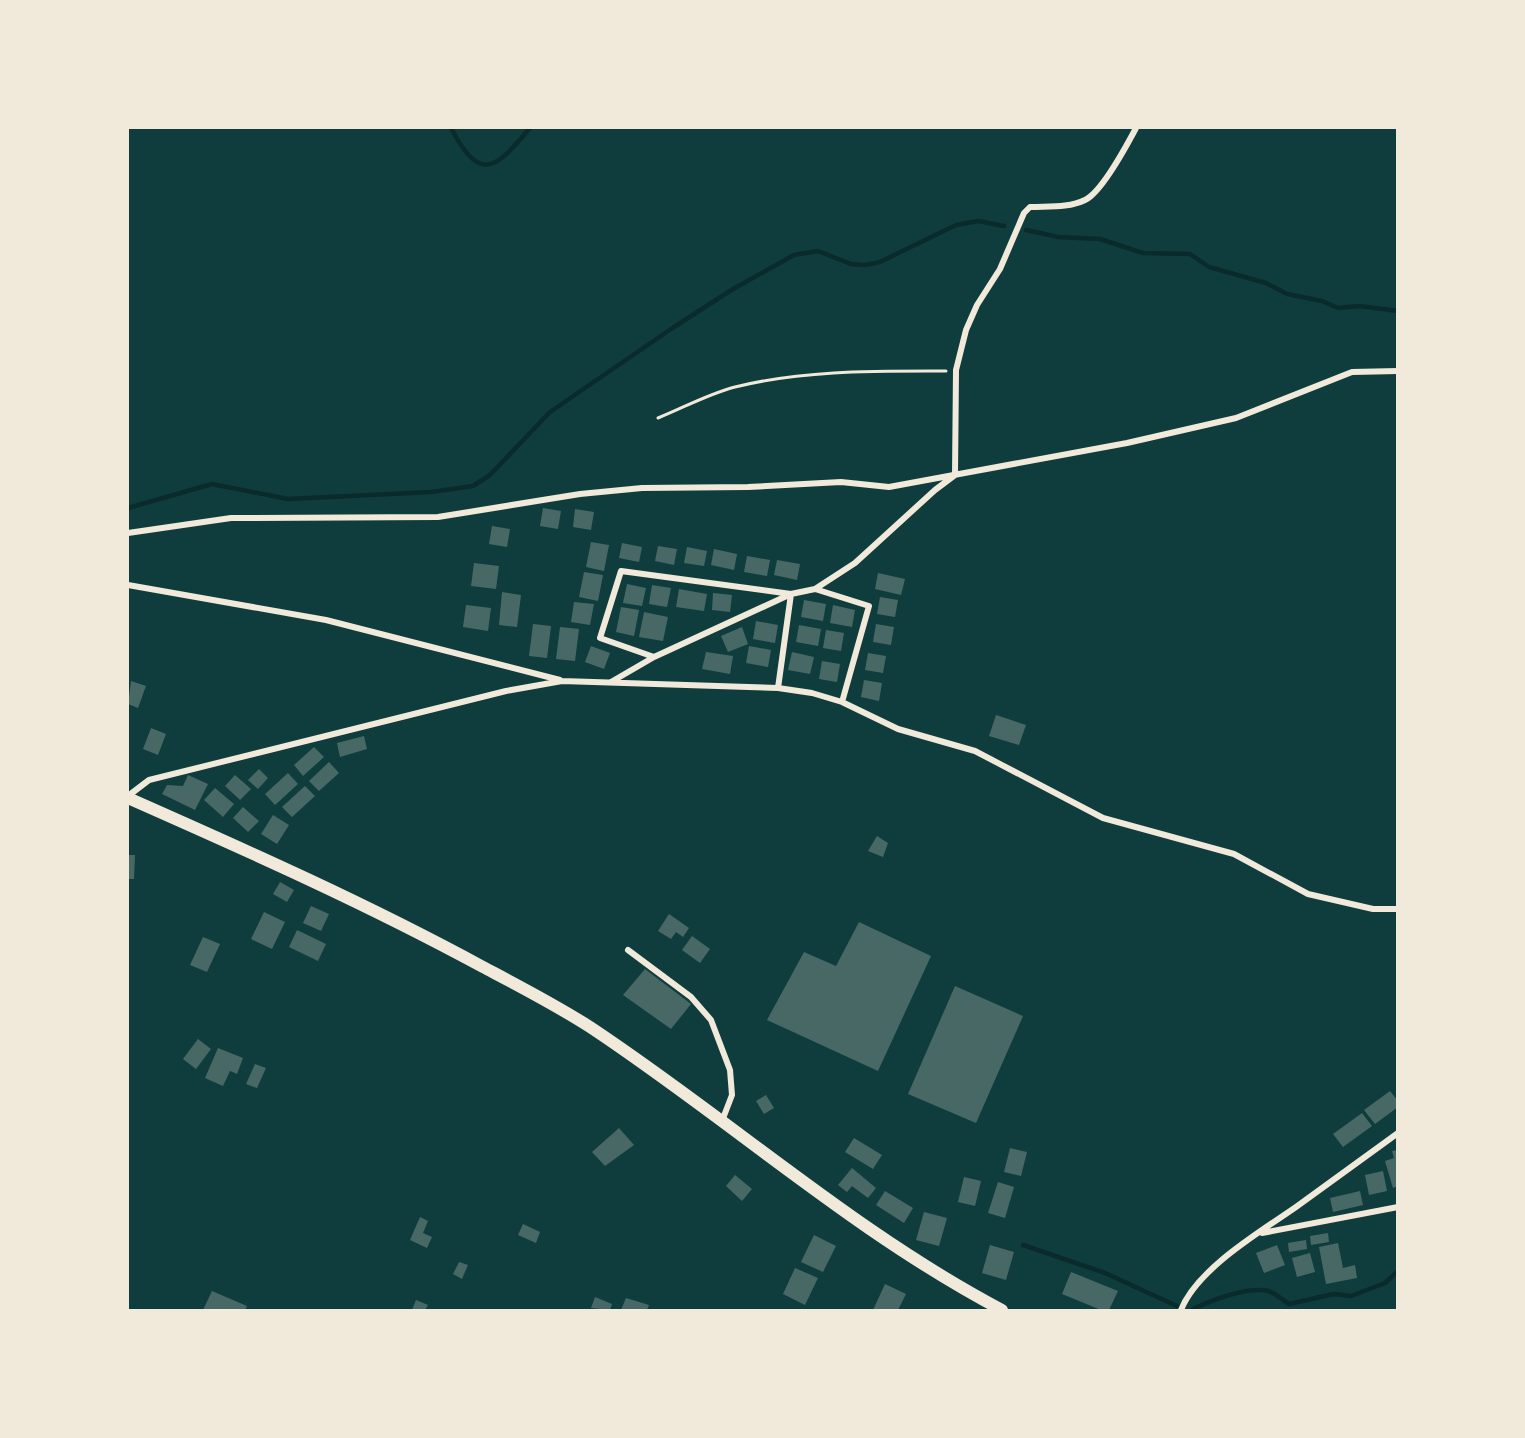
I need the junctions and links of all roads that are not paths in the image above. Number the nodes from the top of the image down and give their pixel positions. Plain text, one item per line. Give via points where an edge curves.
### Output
1 (1136, 128) edge
2 (1398, 371) edge
3 (955, 476) junction
4 (128, 533) edge
5 (128, 585) edge
6 (815, 589) junction
7 (791, 594) junction
8 (654, 657) junction
9 (562, 681) junction
10 (610, 682) junction
11 (778, 688) junction
12 (842, 702) junction
13 (128, 797) edge
14 (1398, 909) edge
15 (628, 950) dead end
16 (722, 1121) junction
17 (1398, 1133) edge
18 (1398, 1207) edge
19 (1258, 1234) junction
20 (1002, 1311) edge
21 (1181, 1311) edge

1 - 3 street via 1108,176 1087,199 1068,205 1030,207 1024,213 1000,269 966,330 956,370
2 - 3 street via 1352,372 1236,418
3 - 4 street via 889,487 841,482 642,488 438,517 231,518
3 - 6 street via 855,563
5 - 9 street via 326,620
6 - 7 street
6 - 12 street via 869,606
7 - 8 street
7 - 8 street via 621,571 600,638
7 - 11 street
8 - 10 street
9 - 10 street
9 - 13 street via 506,691 149,780
10 - 11 street
11 - 12 street
12 - 14 street via 898,729 975,751 1102,818 1234,855 1308,894 1373,909
13 - 16 main road via 381,912 508,980 589,1027
15 - 16 street via 691,998 711,1020 730,1070 732,1095
16 - 20 main road via 866,1229 942,1279
17 - 19 street
18 - 19 street
19 - 21 street via 1203,1278 1185,1299

